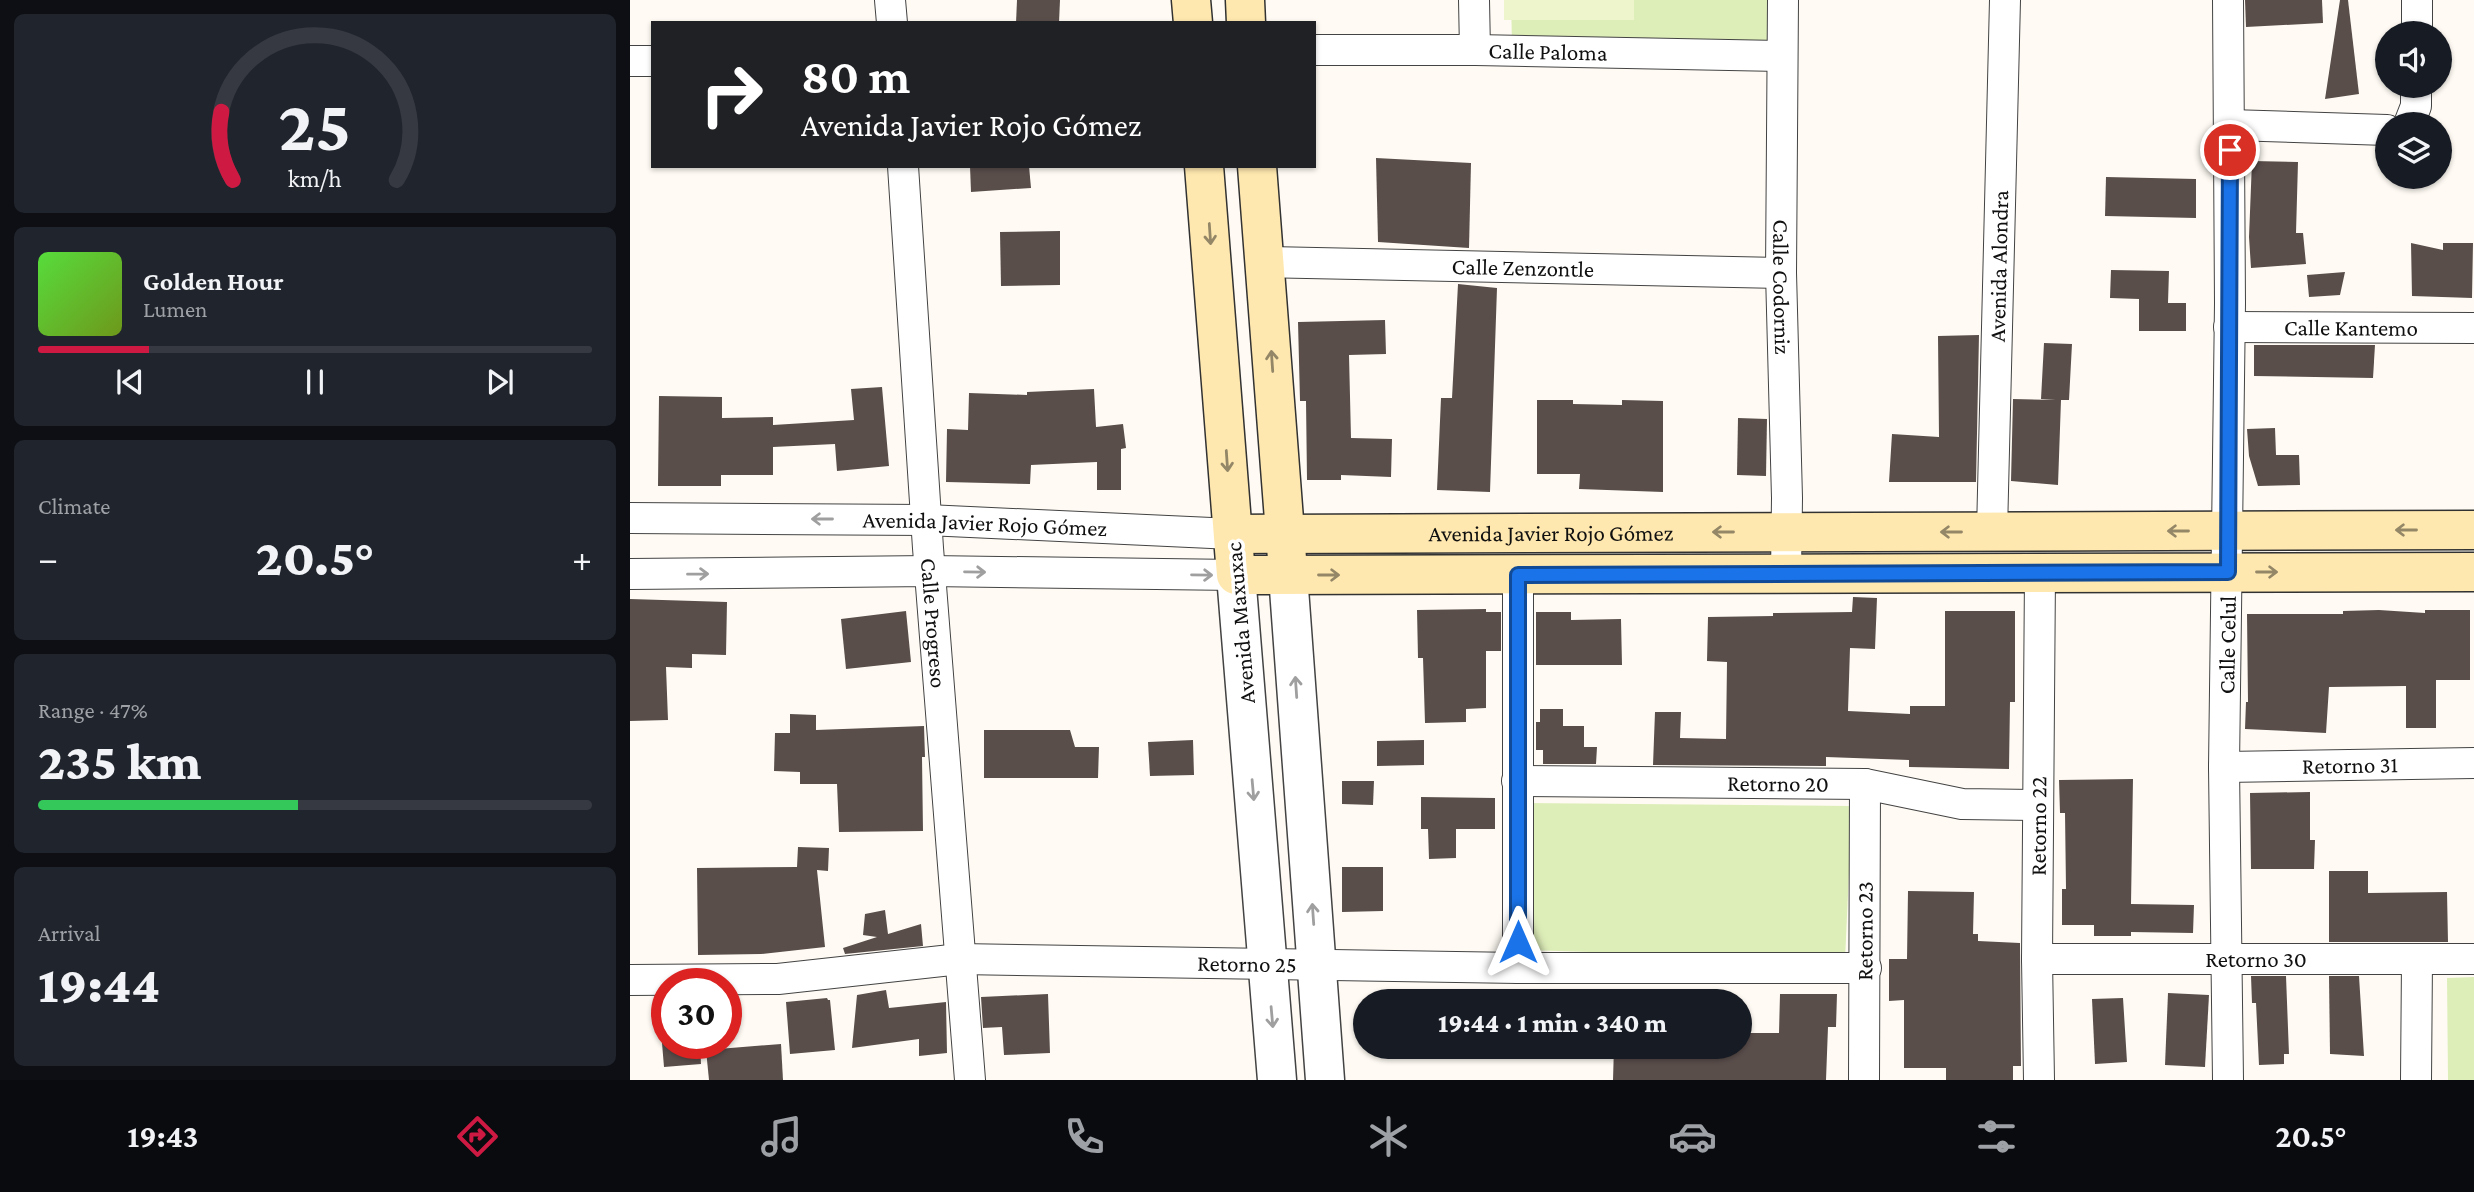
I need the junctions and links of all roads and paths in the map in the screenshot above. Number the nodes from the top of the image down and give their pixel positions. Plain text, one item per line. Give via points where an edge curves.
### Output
1 (890, 0) edge
2 (1191, 0) edge
3 (1245, 0) edge
4 (1474, 0) edge
5 (1783, 0) edge
6 (2005, 0) edge
7 (2228, 0) edge
8 (2417, 0) edge
9 (892, 21) edge
10 (1193, 21) edge
11 (1247, 21) edge
12 (2417, 21) edge
13 (1316, 50) edge
14 (1475, 50) junction
15 (1782, 56) junction
16 (630, 61) edge
17 (651, 61) edge
18 (2230, 125) junction
19 (2375, 130) edge
20 (903, 168) edge
21 (1204, 168) edge
22 (1257, 168) edge
23 (1264, 262) junction
24 (1781, 273) junction
25 (2229, 327) junction
26 (2474, 328) edge
27 (1275, 398) junction
28 (1223, 405) junction
29 (630, 518) edge
30 (927, 520) junction
31 (2474, 530) edge
32 (2227, 531) junction
33 (1786, 532) junction
34 (1992, 532) junction
35 (1285, 533) junction
36 (1233, 534) junction
37 (930, 571) junction
38 (2228, 572) junction
39 (2474, 572) edge
40 (2040, 573) junction
41 (630, 574) edge
42 (1786, 574) junction
43 (1236, 575) junction
44 (1288, 575) junction
45 (1518, 575) junction
46 (1299, 726) junction
47 (1249, 731) junction
48 (2474, 763) edge
49 (2224, 767) junction
50 (1517, 781) junction
51 (1865, 784) junction
52 (2038, 805) junction
53 (960, 959) junction
54 (2037, 959) junction
55 (2474, 959) edge
56 (2417, 960) junction
57 (2227, 961) junction
58 (1267, 964) junction
59 (1317, 966) junction
60 (1518, 968) junction
61 (1866, 968) junction
62 (630, 980) edge
63 (970, 1080) edge
64 (1277, 1080) edge
65 (1325, 1080) edge
66 (1864, 1080) edge
67 (2039, 1080) edge
68 (2228, 1080) edge
69 (2416, 1080) edge

1 - 9 street
2 - 10 main road
3 - 11 main road
4 - 14 street
5 - 15 street, Calle Codorniz
6 - 34 street, Avenida Alondra
7 - 18 street, Calle Celul
8 - 12 street
13 - 14 street, Calle Paloma
14 - 15 street, Calle Paloma
15 - 24 street, Calle Codorniz
16 - 17 street
18 - 19 street
18 - 25 street, Calle Celul
20 - 30 street, Calle Progreso
21 -> 28 main road, Avenida Maxuxac
22 - 23 main road
23 - 24 street, Calle Zenzontle
27 -> 23 main road
24 - 33 street, Calle Codorniz
25 - 26 street, Calle Kantemo
25 - 32 street, Calle Celul
27 - 28 main road
27 - 35 main road
28 -> 36 main road, Avenida Maxuxac
30 -> 29 street, Avenida Javier Rojo Gómez
30 - 36 street, Avenida Javier Rojo Gómez
30 - 37 street, Calle Progreso
31 -> 32 main road, Avenida Javier Rojo Gómez
32 -> 34 main road, Avenida Javier Rojo Gómez
32 - 38 street, Calle Celul
34 -> 33 main road, Avenida Javier Rojo Gómez
33 -> 35 main road, Avenida Javier Rojo Gómez
33 - 42 street, Calle Codorniz
35 - 36 main road, Avenida Javier Rojo Gómez
35 - 44 main road
36 - 43 main road, Avenida Maxuxac
41 -> 37 street, Avenida Javier Rojo Gómez
37 -> 43 street, Avenida Javier Rojo Gómez
37 - 53 street, Calle Progreso
38 -> 39 main road, Avenida Javier Rojo Gómez
38 - 40 main road, Avenida Javier Rojo Gómez
38 - 49 street, Calle Celul
40 - 42 main road, Avenida Javier Rojo Gómez
40 - 52 street, Retorno 22
42 - 45 main road, Avenida Javier Rojo Gómez
43 - 44 main road, Avenida Javier Rojo Gómez
43 - 47 street, Avenida Maxuxac
44 -> 45 main road, Avenida Javier Rojo Gómez
46 -> 44 street
45 - 50 street
46 - 47 street
59 -> 46 street
47 -> 58 street, Avenida Maxuxac
48 - 49 street, Retorno 31
49 - 57 street, Calle Celul
50 - 51 street, Retorno 20
50 - 60 street
51 - 52 street, Retorno 20 via 1962,804
51 - 61 street, Retorno 23
52 - 54 street, Retorno 22
53 - 58 street, Retorno 25
53 - 62 street, Retorno 25 via 778,979
53 - 63 street, Calle Progreso
54 - 57 street, Retorno 30
54 - 67 street, Retorno 22
55 - 56 street, Retorno 30
56 - 57 street, Retorno 30
56 - 69 street
57 - 68 street, Calle Celul
58 - 59 street, Retorno 25
58 -> 64 street, Avenida Maxuxac
59 - 60 street, Retorno 25
59 - 65 street
60 - 61 street, Retorno 25
61 - 66 street, Retorno 23

